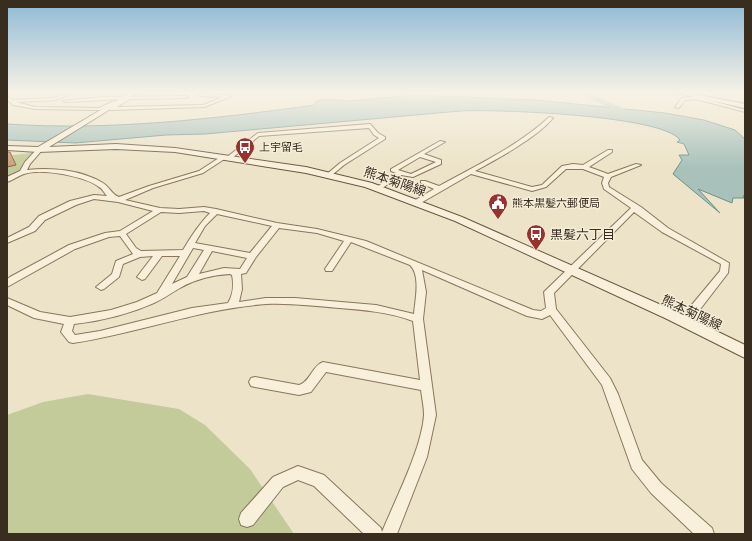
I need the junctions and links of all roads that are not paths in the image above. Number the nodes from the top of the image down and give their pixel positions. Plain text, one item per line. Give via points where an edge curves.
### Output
1 (91, 117) edge
2 (551, 118) dead end
3 (442, 142) dead end
4 (44, 147) junction
5 (7, 148) edge
6 (610, 151) dead end
7 (420, 155) junction
8 (226, 158) junction
9 (638, 165) dead end
10 (584, 167) junction
11 (23, 172) junction
12 (471, 172) junction
13 (400, 173) junction
14 (330, 174) junction
15 (608, 176) junction
16 (7, 180) edge
17 (423, 182) dead end
18 (379, 188) junction
19 (440, 189) junction
20 (118, 200) junction
21 (416, 202) junction
22 (160, 210) junction
23 (638, 210) junction
24 (216, 212) junction
25 (277, 225) junction
26 (122, 233) junction
27 (349, 240) junction
28 (7, 241) edge
29 (189, 245) junction
30 (209, 248) junction
31 (185, 253) junction
32 (139, 254) junction
33 (159, 254) junction
34 (252, 256) junction
35 (413, 263) junction
36 (328, 269) dead end
37 (571, 270) junction
38 (235, 272) junction
39 (142, 277) dead end
40 (192, 279) junction
41 (7, 284) edge
42 (101, 287) dead end
43 (160, 297) junction
44 (7, 301) edge
45 (232, 306) junction
46 (550, 310) junction
47 (418, 319) junction
48 (70, 321) junction
49 (684, 322) junction
50 (745, 352) edge
51 (254, 382) dead end
52 (425, 386) junction
53 (247, 519) dead end
54 (375, 534) edge
55 (389, 534) edge
56 (706, 534) edge

1 - 4 main road
2 - 12 street via 505,152
3 - 7 street
4 - 5 main road, 熊本菊陽線
4 - 8 main road, 熊本菊陽線 via 135,147
4 - 11 street via 27,163
6 - 10 street
7 - 13 street via 393,170
7 - 13 street via 439,163 410,176
8 - 14 main road, 熊本菊陽線
8 - 14 street via 258,136 370,126 376,134 384,138
8 - 20 street via 201,172 151,186
9 - 15 street
10 - 12 street via 564,167 544,186 532,189
10 - 15 street
11 - 16 street
11 - 20 street via 51,170 92,180 106,188 110,195
12 - 19 street
13 - 18 street
14 - 18 main road, 熊本菊陽線
15 - 23 street via 604,183 606,188
17 - 19 street
18 - 21 main road, 熊本菊陽線
19 - 21 street
20 - 22 street
20 - 28 street via 94,198 73,203 42,218 32,229
21 - 37 main road, 熊本菊陽線
22 - 24 street via 204,209
22 - 26 street
23 - 37 street via 632,210
23 - 49 street via 664,230 725,263 725,271
24 - 25 street
24 - 29 street via 202,225
25 - 27 street via 317,231
25 - 34 street
26 - 32 street via 133,250
26 - 41 street via 72,247
27 - 35 street
27 - 36 street
29 - 30 street
29 - 31 street
30 - 34 street
30 - 40 street
31 - 33 street
31 - 43 street
32 - 33 street
32 - 42 street via 119,263 116,275
33 - 39 street
34 - 38 street via 242,271
35 - 46 street via 531,313 542,315
35 - 47 street via 420,278
37 - 46 street via 549,292
37 - 49 main road, 熊本菊陽線
38 - 40 street via 226,270
38 - 45 street via 238,282 235,303
40 - 43 street
43 - 48 street via 98,316
44 - 48 street via 47,318
45 - 47 street via 266,301 295,301 376,308
45 - 48 street via 192,312 100,335 72,339 66,332
46 - 56 street via 606,382 637,464 656,488
47 - 52 street via 424,353
49 - 50 main road, 熊本菊陽線
51 - 52 street via 299,390 307,388 323,367
52 - 55 street via 430,415 426,436
53 - 54 street via 278,482 298,473 319,480

